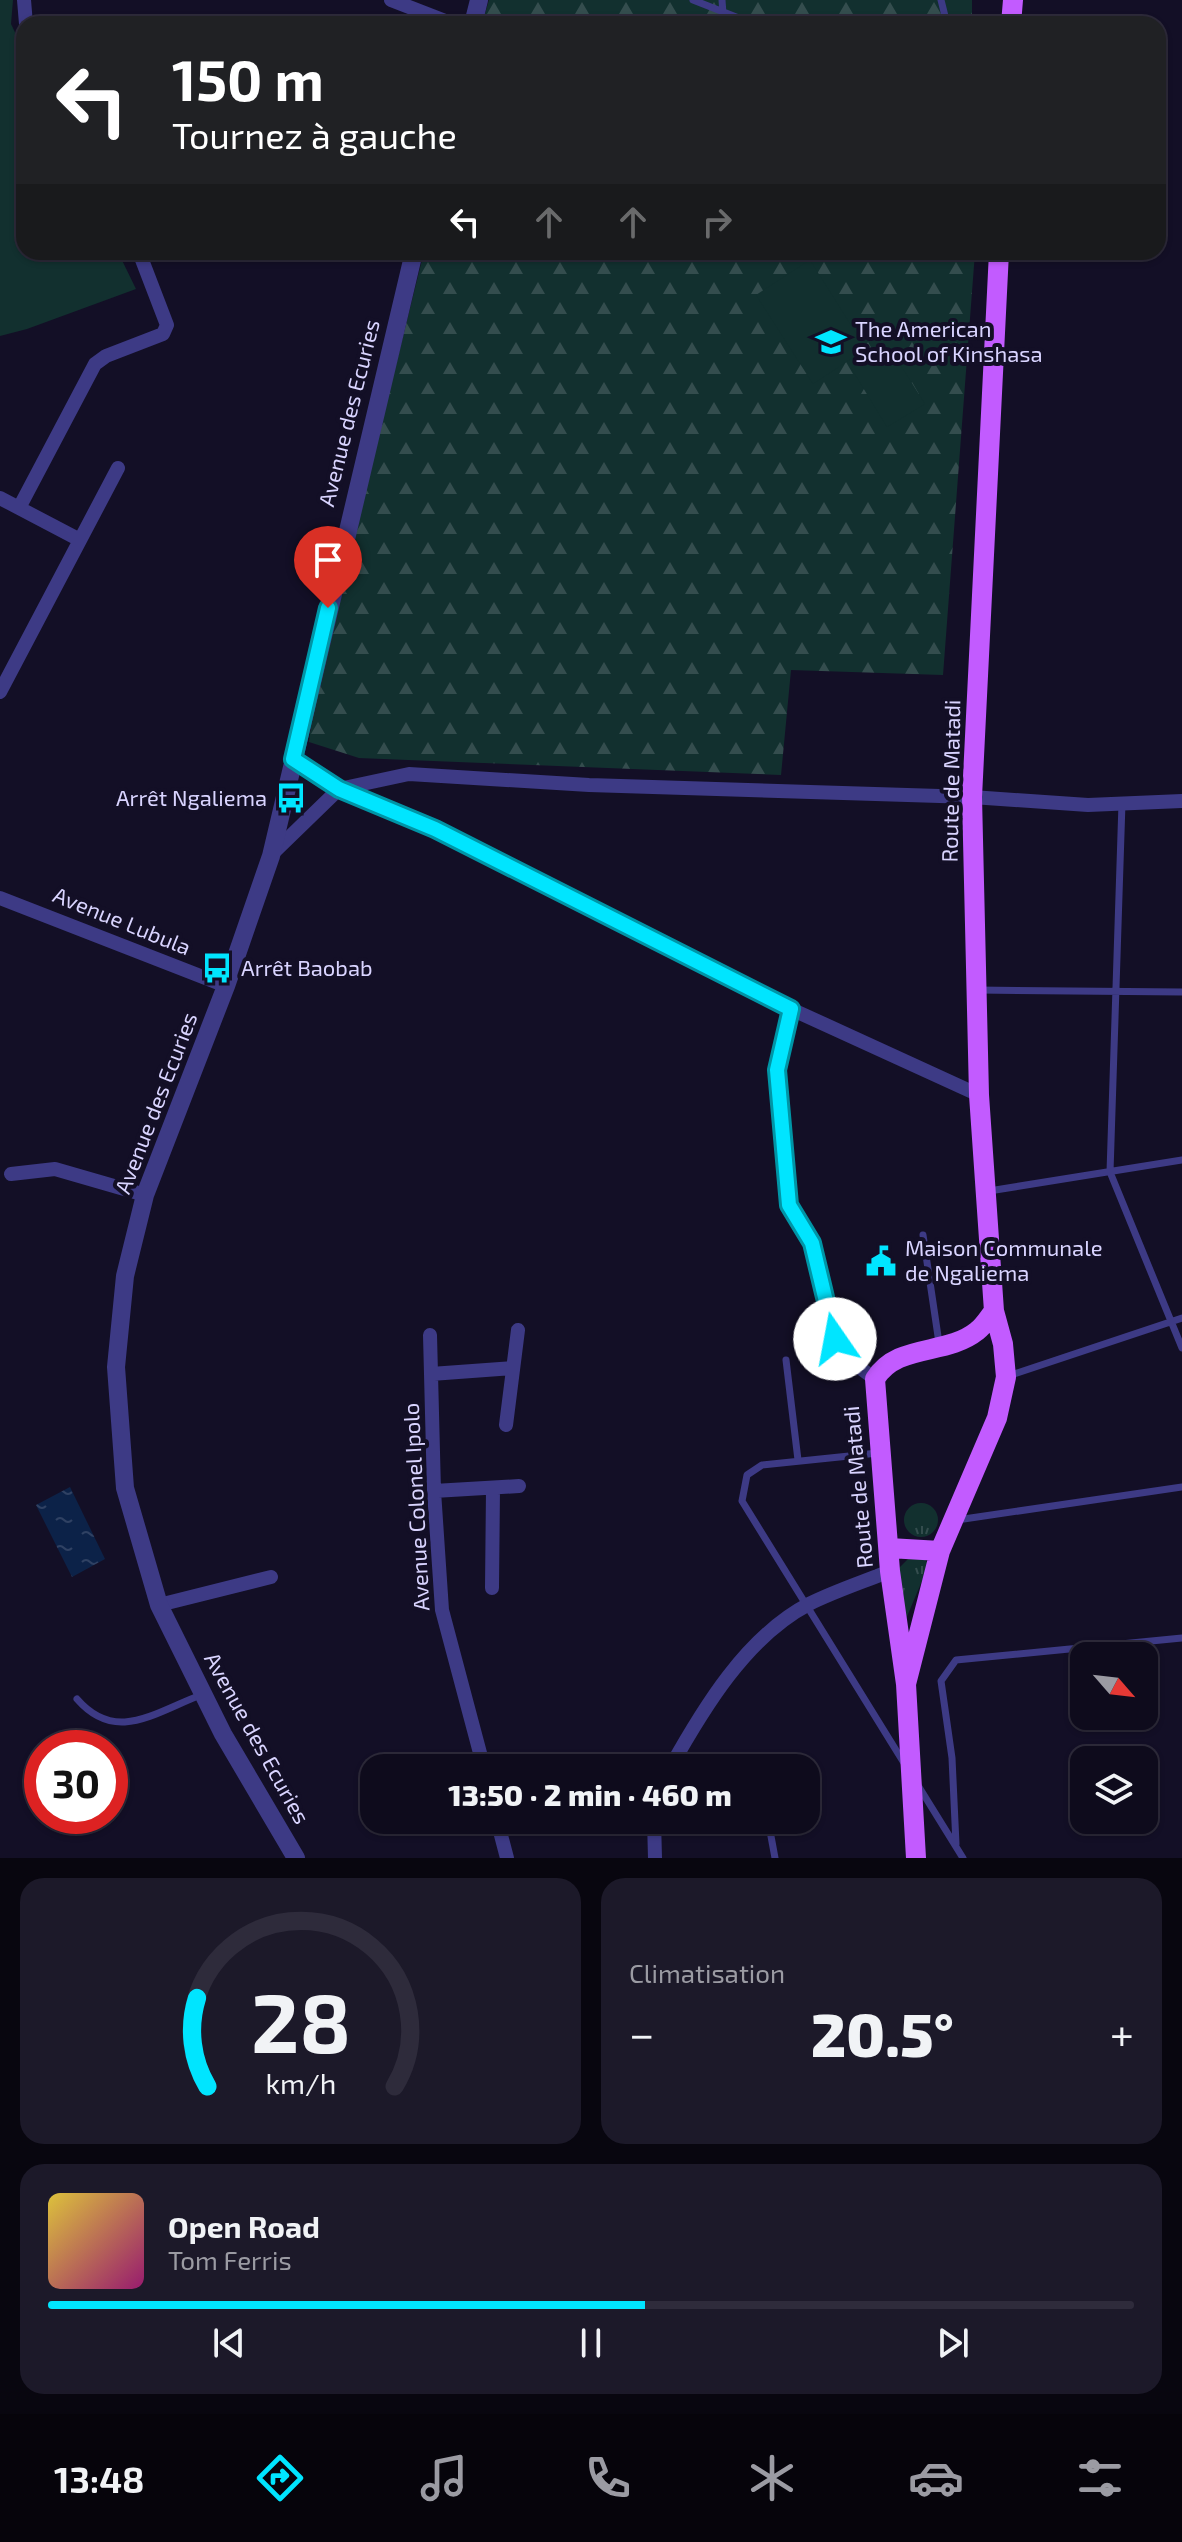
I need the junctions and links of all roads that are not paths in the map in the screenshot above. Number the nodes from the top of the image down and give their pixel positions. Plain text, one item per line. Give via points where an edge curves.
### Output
1 (693, 0) edge
2 (722, 0) edge
3 (397, 1) edge
4 (723, 14) junction
5 (434, 16) edge
6 (729, 16) edge
7 (142, 260) edge
8 (412, 260) edge
9 (999, 260) edge
10 (118, 468) dead end
11 (0, 498) edge
12 (19, 508) junction
13 (80, 540) junction
14 (0, 692) edge
15 (293, 759) junction
16 (339, 789) junction
17 (972, 797) junction
18 (1182, 801) edge
19 (1122, 803) junction
20 (271, 856) junction
21 (0, 898) edge
22 (226, 986) junction
23 (975, 990) junction
24 (1116, 992) junction
25 (1182, 992) edge
26 (791, 1009) junction
27 (979, 1095) junction
28 (1182, 1160) edge
29 (1110, 1172) junction
30 (11, 1174) dead end
31 (986, 1192) junction
32 (145, 1195) junction
33 (923, 1235) dead end
34 (994, 1311) junction
35 (1182, 1318) edge
36 (1173, 1321) junction
37 (518, 1330) dead end
38 (430, 1335) dead end
39 (940, 1347) junction
40 (1182, 1348) edge
41 (786, 1360) dead end
42 (512, 1368) junction
43 (431, 1374) junction
44 (1006, 1377) junction
45 (875, 1379) junction
46 (506, 1425) dead end
47 (878, 1453) junction
48 (798, 1460) junction
49 (519, 1486) dead end
50 (1182, 1487) edge
51 (493, 1489) junction
52 (434, 1491) junction
53 (955, 1520) junction
54 (889, 1548) junction
55 (940, 1551) junction
56 (890, 1571) junction
57 (271, 1577) dead end
58 (492, 1588) dead end
59 (159, 1605) junction
60 (1182, 1638) edge
61 (906, 1684) junction
62 (203, 1694) junction
63 (77, 1699) dead end
64 (480, 1754) edge
65 (678, 1754) edge
66 (501, 1834) edge
67 (654, 1834) edge
68 (771, 1834) edge
69 (296, 1858) edge
70 (507, 1858) edge
71 (655, 1858) edge
72 (775, 1858) edge
73 (916, 1858) edge
74 (960, 1858) edge

1 - 4 lane
2 - 4 lane
3 - 5 street
4 - 6 lane
7 - 12 street via 167,325 163,334 95,364
8 - 15 street, Avenue des Ecuries
9 - 17 main road, Route de Matadi
10 - 13 street
11 - 12 street
12 - 13 street
13 - 14 street
15 - 16 street
15 - 20 street, Avenue des Ecuries
16 - 17 street via 409,774
16 - 20 street
16 - 26 street via 435,829
17 - 19 street
17 - 23 main road, Route de Matadi
18 - 19 street
19 - 24 lane
20 - 22 street, Avenue des Ecuries
21 - 22 street, Avenue Lubula
22 - 32 street, Avenue des Ecuries
23 - 24 lane
23 - 27 main road, Route de Matadi
24 - 25 lane
24 - 29 lane
26 - 27 street
26 - 45 street via 777,1070 789,1205 812,1243 835,1339 848,1359
27 - 31 main road, Route de Matadi
28 - 29 lane
29 - 31 lane
29 - 36 lane
30 - 32 street via 55,1169
31 - 34 main road, Route de Matadi
32 - 59 street, Avenue des Ecuries via 125,1276 116,1367 125,1488
33 - 39 lane
34 - 39 main road, Route de Matadi via 977,1331
34 - 44 main road, Route de Matadi
35 - 36 lane
36 - 40 lane
36 - 44 lane
37 - 42 street
38 - 43 street, Avenue Colonel Ipolo
39 - 45 main road, Route de Matadi via 893,1360
41 - 48 lane
42 - 43 street
42 - 46 street
43 - 52 street, Avenue Colonel Ipolo
44 - 53 main road, Route de Matadi via 997,1418
45 - 47 main road, Route de Matadi
47 - 48 lane
47 - 54 main road, Route de Matadi
48 - 74 lane via 762,1465 747,1475 742,1501
49 - 51 street
50 - 53 lane
51 - 52 street
51 - 58 street
52 - 64 street, Avenue Colonel Ipolo via 442,1610
53 - 55 main road, Route de Matadi
54 - 55 main road
54 - 56 main road, Route de Matadi
55 - 61 main road, Route de Matadi
56 - 61 main road, Route de Matadi
56 - 65 street via 807,1605 756,1644 698,1718
57 - 59 street
59 - 62 street, Avenue des Ecuries
60 - 74 lane via 956,1660 941,1681
61 - 73 main road, Route de Matadi
62 - 63 lane via 126,1725 92,1716
62 - 69 street, Avenue des Ecuries
66 - 70 street
67 - 71 street
68 - 72 lane

